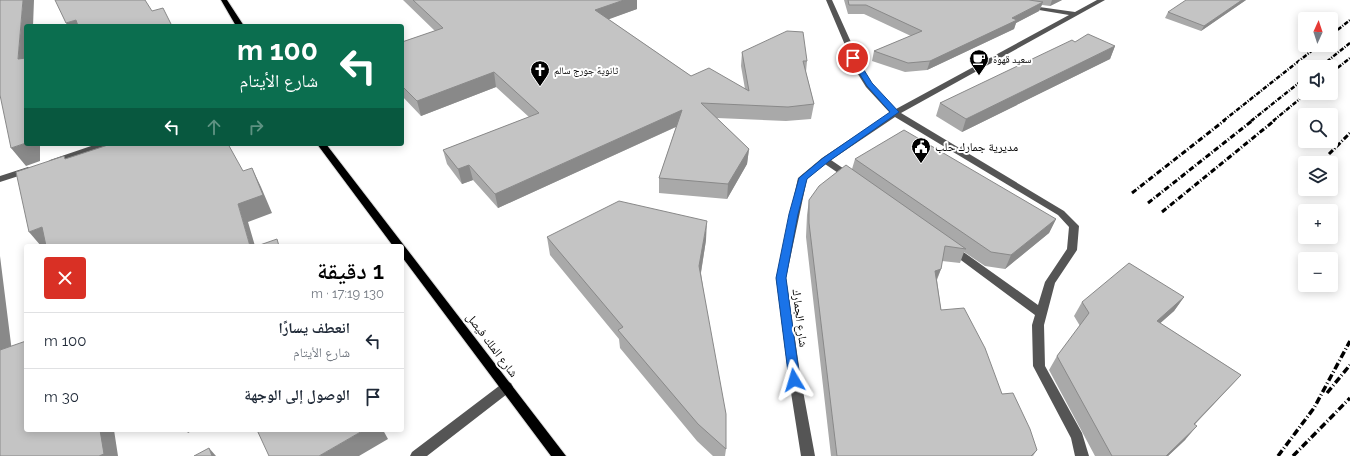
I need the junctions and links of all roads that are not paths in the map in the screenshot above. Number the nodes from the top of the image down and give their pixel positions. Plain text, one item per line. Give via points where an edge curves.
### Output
1 (224, 0) edge
2 (828, 0) edge
3 (1102, 0) edge
4 (1016, 4) edge
5 (1077, 14) junction
6 (239, 24) edge
7 (895, 112) junction
8 (100, 146) edge
9 (323, 146) edge
10 (826, 160) junction
11 (0, 179) edge
12 (857, 182) edge
13 (940, 242) edge
14 (397, 244) edge
15 (404, 253) edge
16 (1042, 314) junction
17 (507, 387) junction
18 (417, 456) edge
19 (559, 456) edge
20 (808, 456) edge
21 (1082, 456) edge

1 - 6 main road
2 - 7 street via 860,71 869,85
3 - 5 street, شارع الجمارك
4 - 5 street
5 - 7 street, شارع الجمارك
7 - 10 street, شارع الجمارك
7 - 16 street via 1061,213 1074,226 1072,250 1050,282
8 - 11 street
9 - 14 main road
10 - 12 street
10 - 20 street, شارع الجمارك via 803,178 781,278 794,380
13 - 16 street
15 - 17 main road, شارع الملك فيصل
16 - 21 street via 1038,324 1040,366 1077,437
17 - 18 street
17 - 19 main road, شارع الملك فيصل

